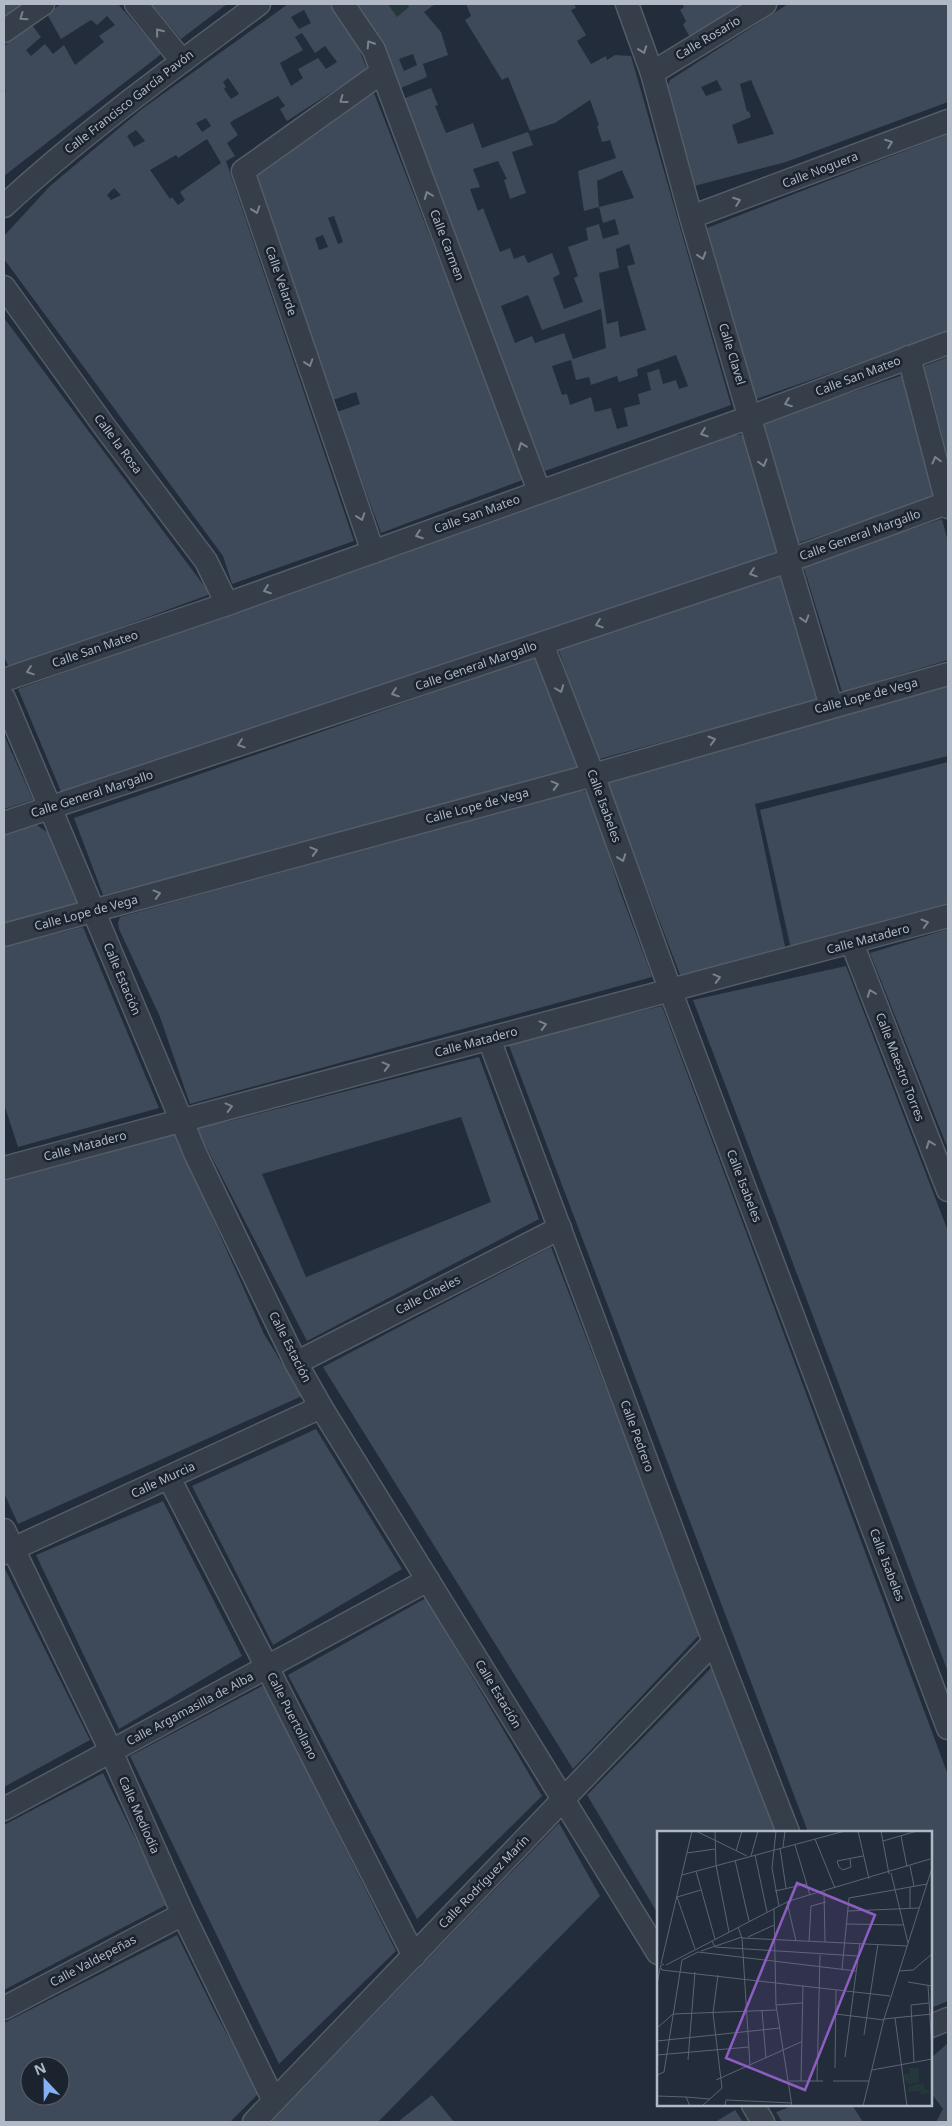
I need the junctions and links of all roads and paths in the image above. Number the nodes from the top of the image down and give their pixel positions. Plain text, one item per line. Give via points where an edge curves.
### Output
1 (43, 4) edge
2 (136, 4) edge
3 (259, 4) edge
4 (343, 4) edge
5 (627, 4) edge
6 (765, 4) edge
7 (4, 31) edge
8 (182, 61) junction
9 (382, 72) junction
10 (652, 73) junction
11 (948, 121) edge
12 (4, 206) edge
13 (691, 217) junction
14 (4, 287) edge
15 (948, 344) edge
16 (909, 357) junction
17 (750, 417) junction
18 (539, 491) junction
19 (948, 505) edge
20 (373, 552) junction
21 (788, 561) junction
22 (227, 604) junction
23 (542, 644) junction
24 (948, 674) edge
25 (4, 680) edge
26 (4, 698) edge
27 (832, 706) junction
28 (593, 774) junction
29 (50, 808) junction
30 (4, 823) edge
31 (94, 911) junction
32 (948, 916) edge
33 (4, 935) edge
34 (852, 944) junction
35 (670, 990) junction
36 (489, 1039) junction
37 (181, 1119) junction
38 (4, 1168) edge
39 (948, 1190) edge
40 (560, 1228) junction
41 (296, 1362) junction
42 (321, 1407) junction
43 (169, 1478) junction
44 (7, 1544) edge
45 (428, 1580) junction
46 (714, 1642) junction
47 (267, 1667) junction
48 (948, 1728) edge
49 (111, 1751) junction
50 (562, 1800) junction
51 (4, 1808) edge
52 (788, 1831) edge
53 (183, 1914) junction
54 (657, 1951) edge
55 (414, 1956) junction
56 (4, 2008) edge
57 (948, 2019) edge
58 (932, 2026) edge
59 (274, 2101) junction
60 (754, 2106) edge
61 (254, 2122) edge
62 (763, 2122) edge

1 -> 7 street
8 -> 2 street
3 - 8 street, Calle Francisco García Pavón
9 -> 4 street, Calle Carmen via 374,50
5 -> 10 street, Calle Clavel
6 - 10 street, Calle Rosario
8 - 12 street, Calle Francisco García Pavón via 79,140
18 -> 9 street, Calle Carmen
9 -> 20 street, Calle Velarde via 243,171
10 - 13 street, Calle Clavel
13 -> 11 street, Calle Noguera
13 -> 17 street, Calle Clavel
14 - 22 street, Calle la Rosa via 206,561
15 - 16 street, Calle San Mateo
16 -> 17 street, Calle San Mateo
19 -> 16 street
17 -> 18 street, Calle San Mateo
17 -> 21 street, Calle Clavel via 788,549
18 -> 20 street, Calle San Mateo
19 - 21 street, Calle General Margallo
20 -> 22 street, Calle San Mateo
21 -> 23 street, Calle General Margallo
21 -> 27 street, Calle Clavel
22 -> 25 street, Calle San Mateo
23 -> 28 street, Calle Isabeles
23 -> 29 street, Calle General Margallo
24 - 27 street, Calle Lope de Vega
26 - 29 street, Calle Estación
28 -> 27 street, Calle Lope de Vega
31 -> 28 street, Calle Lope de Vega
28 -> 35 street, Calle Isabeles
29 - 30 street, Calle General Margallo
29 - 31 street, Calle Estación
31 - 33 street, Calle Lope de Vega
31 - 37 street, Calle Estación
34 -> 32 street, Calle Matadero
35 -> 34 street, Calle Matadero
39 -> 34 street, Calle Maestro Torres
36 -> 35 street, Calle Matadero
35 - 48 street, Calle Isabeles
37 -> 36 street, Calle Matadero
36 - 40 street, Calle Pedrero
37 - 38 street, Calle Matadero
37 - 41 street, Calle Estación
40 - 41 street, Calle Cibeles
40 - 46 street, Calle Pedrero
41 - 42 street, Calle Estación
42 - 43 street, Calle Murcia
42 - 45 street, Calle Estación
43 - 44 street, Calle Murcia
43 - 47 street, Calle Puertollano
44 - 49 street, Calle Mediodía
45 - 47 street, Calle Argamasilla de Alba
45 - 50 street, Calle Estación
46 - 50 street, Calle Rodríguez Marín
46 - 52 street, Calle Pedrero
47 - 49 street, Calle Argamasilla de Alba
47 - 55 street, Calle Puertollano
49 - 51 street, Calle Argamasilla de Alba
49 - 53 street, Calle Mediodía
50 - 54 street, Calle Estación
50 - 55 street, Calle Rodríguez Marín
53 - 56 street, Calle Valdepeñas
53 - 59 street, Calle Mediodía
55 - 59 street, Calle Rodríguez Marín
57 - 58 street
59 - 61 street, Calle Rodríguez Marín
60 - 62 street

